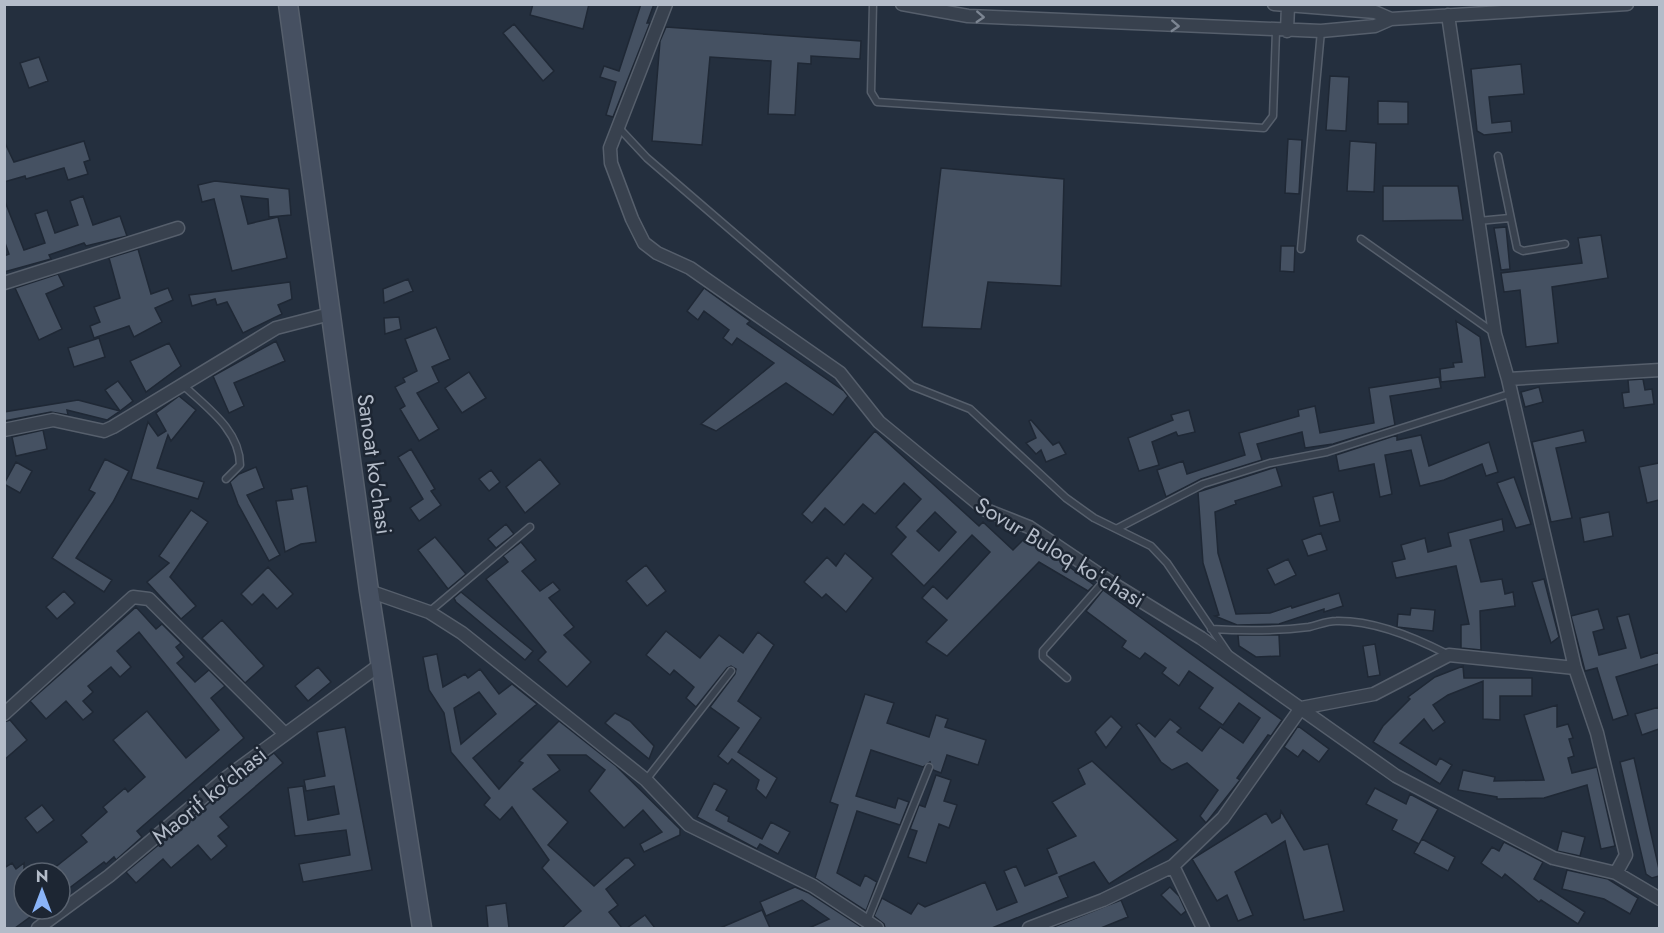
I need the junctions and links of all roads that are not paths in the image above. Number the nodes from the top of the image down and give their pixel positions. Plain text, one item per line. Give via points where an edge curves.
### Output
1 (288, 4) edge
2 (666, 4) edge
3 (873, 4) edge
4 (902, 4) edge
5 (1274, 4) edge
6 (1627, 4) edge
7 (1288, 6) junction
8 (1321, 7) edge
9 (1375, 8) edge
10 (1448, 15) junction
11 (1391, 18) junction
12 (1282, 31) junction
13 (1321, 32) junction
14 (618, 127) junction
15 (1498, 156) dead end
16 (1510, 218) junction
17 (1477, 221) junction
18 (178, 228) dead end
19 (1361, 239) dead end
20 (1565, 244) dead end
21 (1301, 249) dead end
22 (4, 283) edge
23 (330, 315) junction
24 (1495, 334) junction
25 (1659, 370) edge
26 (1508, 379) junction
27 (183, 385) junction
28 (1512, 393) junction
29 (4, 430) edge
30 (226, 479) dead end
31 (530, 527) dead end
32 (1118, 528) junction
33 (1106, 579) junction
34 (369, 591) junction
35 (429, 612) junction
36 (1211, 629) junction
37 (1449, 655) junction
38 (1233, 659) junction
39 (381, 664) junction
40 (1575, 668) junction
41 (731, 671) dead end
42 (1067, 678) dead end
43 (1301, 708) junction
44 (4, 714) edge
45 (285, 734) junction
46 (929, 767) dead end
47 (646, 780) junction
48 (1173, 866) junction
49 (1616, 873) junction
50 (1659, 899) edge
51 (867, 921) junction
52 (38, 928) edge
53 (422, 928) edge
54 (878, 928) edge
55 (1029, 928) edge
56 (1203, 928) edge

1 - 23 main road, Sanoat ko'chasi
2 - 14 street, Sovur Buloq koʻchasi
3 - 12 lane via 871,92 877,102 1228,126 1264,128 1273,116
4 -> 12 street via 968,16
5 - 7 street
6 - 10 street
7 - 8 street
7 - 12 street
8 - 9 street
9 - 11 street
10 - 11 street
10 - 17 street
11 - 13 street via 1375,26
12 - 13 street
13 - 21 lane
14 - 32 lane via 647,158 912,386 970,409 1066,498 1094,518
14 - 33 street, Sovur Buloq koʻchasi via 610,148 611,162 644,243 690,268 840,373 879,422 986,510 1029,527
15 - 16 lane
16 - 17 lane
16 - 20 lane via 1516,248
17 - 24 street
18 - 22 street
19 - 24 lane
23 - 27 street via 276,328
23 - 34 main road, Sanoat ko'chasi
24 - 26 street
25 - 26 street
26 - 28 street
27 - 29 street via 104,431 53,420
27 - 30 lane via 226,428 240,449 240,465
28 - 32 lane via 1327,452 1203,484
28 - 40 street
31 - 35 lane
32 - 36 lane via 1151,546 1167,563
33 - 38 street, Sovur Buloq koʻchasi
33 - 42 lane via 1043,651 1043,657
34 - 35 street
34 - 39 main road, Sanoat ko'chasi
35 - 47 street via 462,633
36 - 37 lane via 1308,627 1336,621 1370,626
36 - 38 lane
37 - 40 street
37 - 43 street via 1374,694
38 - 43 street, Sovur Buloq koʻchasi
39 - 45 street, Maorif ko'chasi
39 - 53 main road, Sanoat ko'chasi
40 - 49 street via 1597,733 1626,855
41 - 47 lane
43 - 48 street via 1223,818
43 - 49 street, Sovur Buloq koʻchasi via 1396,776 1553,858
44 - 45 street via 133,597 149,599
45 - 52 street, Maorif ko'chasi
46 - 51 lane
47 - 51 street via 689,825 813,886
48 - 55 street via 1103,900
48 - 56 street
49 - 50 street, Sovur Buloq koʻchasi
51 - 54 street

